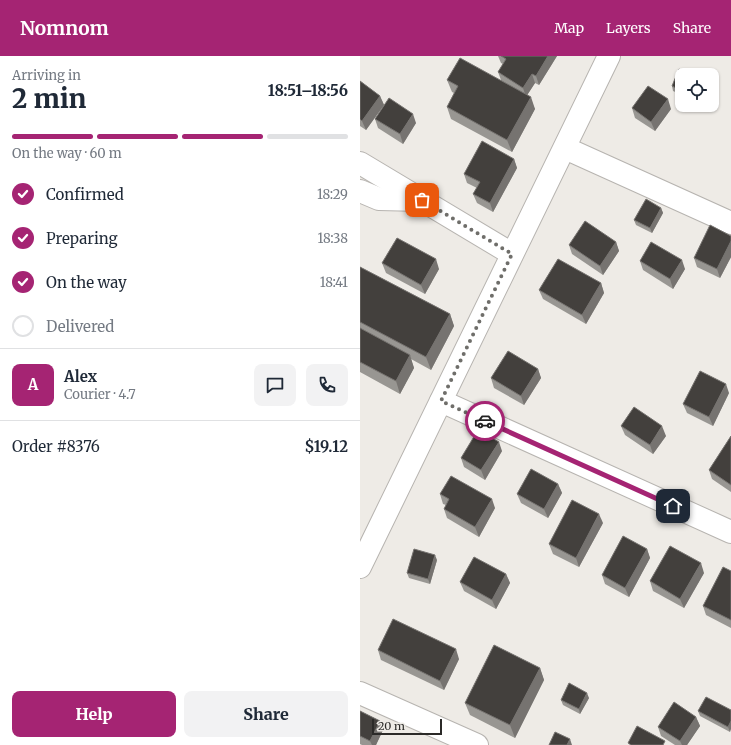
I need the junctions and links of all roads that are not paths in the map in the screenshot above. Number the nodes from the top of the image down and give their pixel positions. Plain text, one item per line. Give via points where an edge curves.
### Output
1 (609, 56) edge
2 (565, 148) junction
3 (360, 163) edge
4 (360, 191) edge
5 (422, 200) junction
6 (730, 220) edge
7 (512, 254) junction
8 (441, 401) junction
9 (731, 532) edge
10 (360, 567) edge
11 (360, 693) edge
12 (477, 745) edge

1 - 2 street
2 - 6 street
2 - 7 street
3 - 5 street
4 - 5 street via 380,199
5 - 7 street
7 - 8 street
8 - 9 street
8 - 10 street
11 - 12 street

